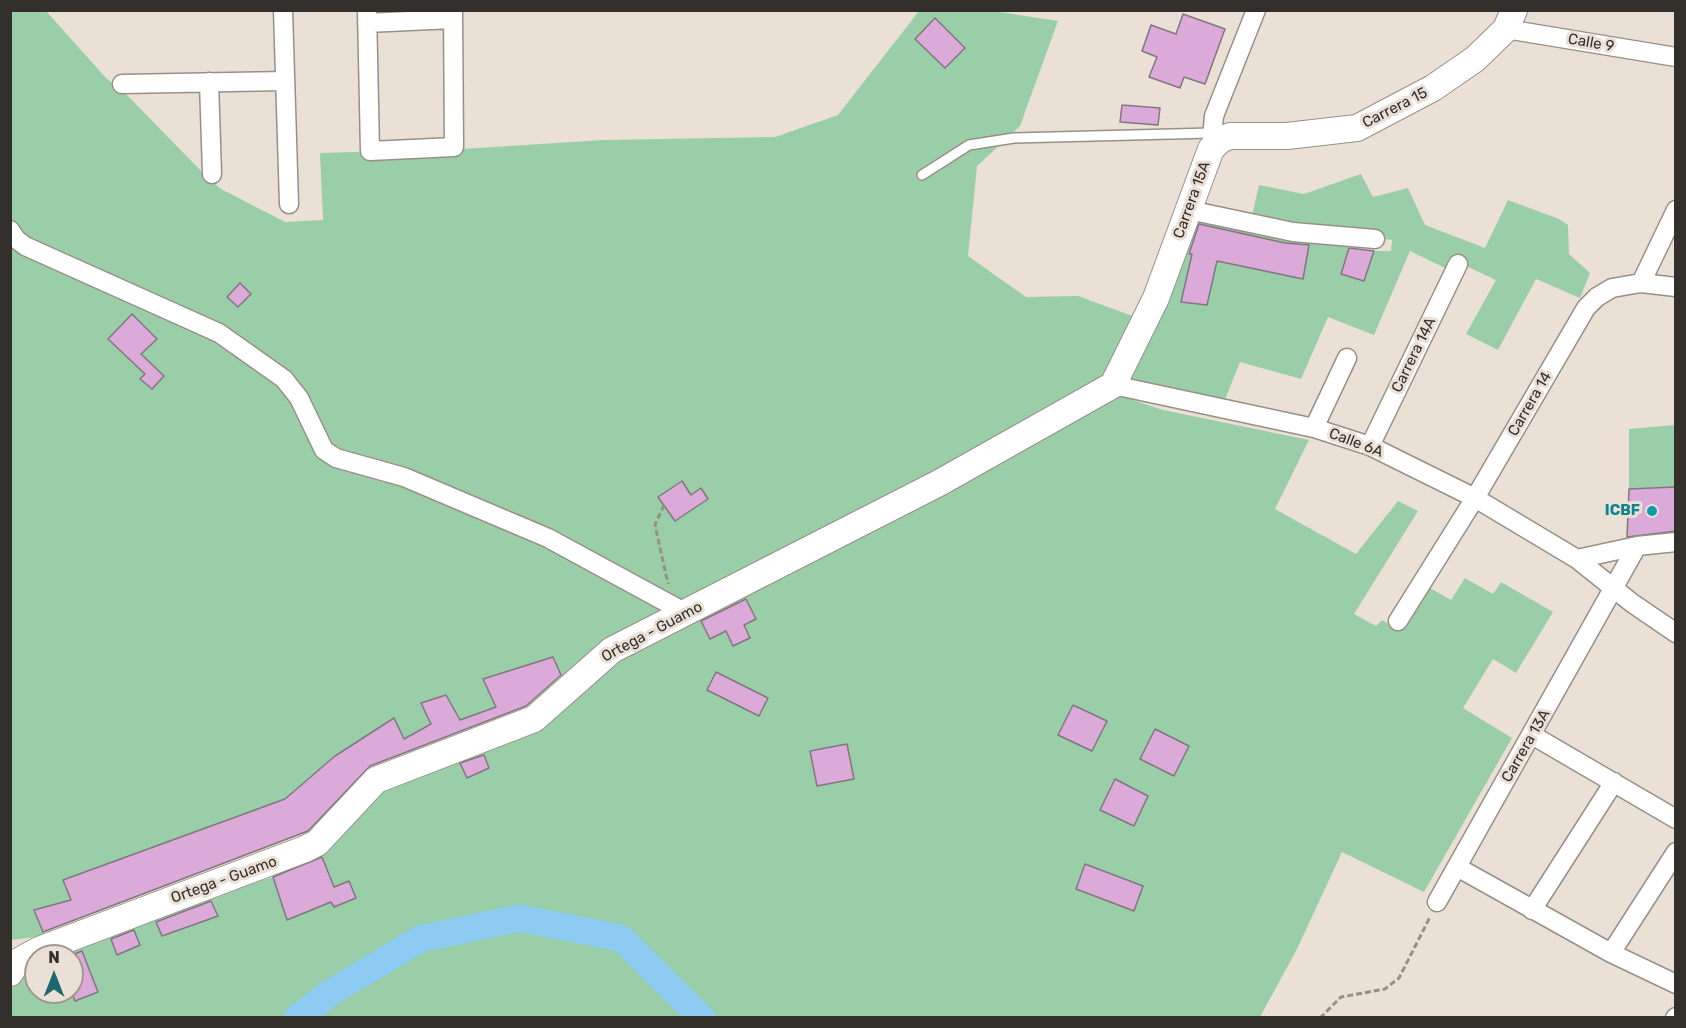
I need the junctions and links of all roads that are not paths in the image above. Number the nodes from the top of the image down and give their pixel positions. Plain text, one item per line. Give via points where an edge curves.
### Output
1 (283, 10) edge
2 (1256, 10) edge
3 (453, 15) edge
4 (367, 17) edge
5 (1510, 20) edge
6 (1676, 57) edge
7 (285, 81) junction
8 (209, 82) junction
9 (122, 84) dead end
10 (1211, 141) junction
11 (212, 174) dead end
12 (922, 175) dead end
13 (289, 204) dead end
14 (1188, 210) junction
15 (1676, 210) edge
16 (10, 230) edge
17 (1375, 239) dead end
18 (1458, 264) dead end
19 (1641, 283) junction
20 (1676, 287) edge
21 (1347, 358) dead end
22 (1113, 385) junction
23 (1314, 428) junction
24 (1370, 446) junction
25 (1475, 498) junction
26 (1676, 542) edge
27 (1637, 546) junction
28 (1577, 559) junction
29 (1615, 589) junction
30 (679, 610) junction
31 (1398, 621) dead end
32 (1676, 633) edge
33 (1532, 735) junction
34 (1614, 782) junction
35 (1676, 819) edge
36 (1676, 852) edge
37 (1457, 867) junction
38 (1437, 902) road end
39 (1532, 910) junction
40 (1611, 953) junction
41 (13, 966) edge
42 (1676, 984) edge

1 - 7 street
2 - 10 street, Carrera 15A via 1214,116
3 - 4 street
3 - 4 street via 454,147 370,151
5 - 6 street, Calle 9
5 - 10 street, Carrera 15 via 1475,59 1433,88 1357,128 1287,136 1230,136
7 - 8 street
7 - 13 street
8 - 9 street
8 - 11 street
10 - 12 lane via 1014,138 969,145
10 - 14 street, Carrera 15A
14 - 17 street via 1293,232
14 - 22 street, Carrera 15A via 1156,298
15 - 19 street
16 - 30 street via 25,246 219,333 284,379 299,398 324,450 336,458 404,477 548,537
18 - 24 street, Carrera 14A
19 - 20 street, Carrera 14
19 - 25 street, Carrera 14 via 1612,288 1586,308
21 - 23 street
22 - 23 street, Calle 6A
22 - 30 street, Ortega - Guamo via 939,483
23 - 24 street, Calle 6A
24 - 25 street, Calle 6A
25 - 28 street, Calle 6A
25 - 31 street, Carrera 14
26 - 27 street
27 - 28 street
27 - 29 street, Carrera 13A
28 - 29 street, Calle 6A
29 - 32 street, Calle 6A
29 - 33 street, Carrera 13A
30 - 41 street, Ortega - Guamo via 602,656 534,719 376,780 317,843 39,950
33 - 34 street
33 - 37 street, Carrera 13A
34 - 35 street
34 - 39 street
36 - 40 street
37 - 38 street, Carrera 13A
37 - 39 street
39 - 40 street
40 - 42 street

